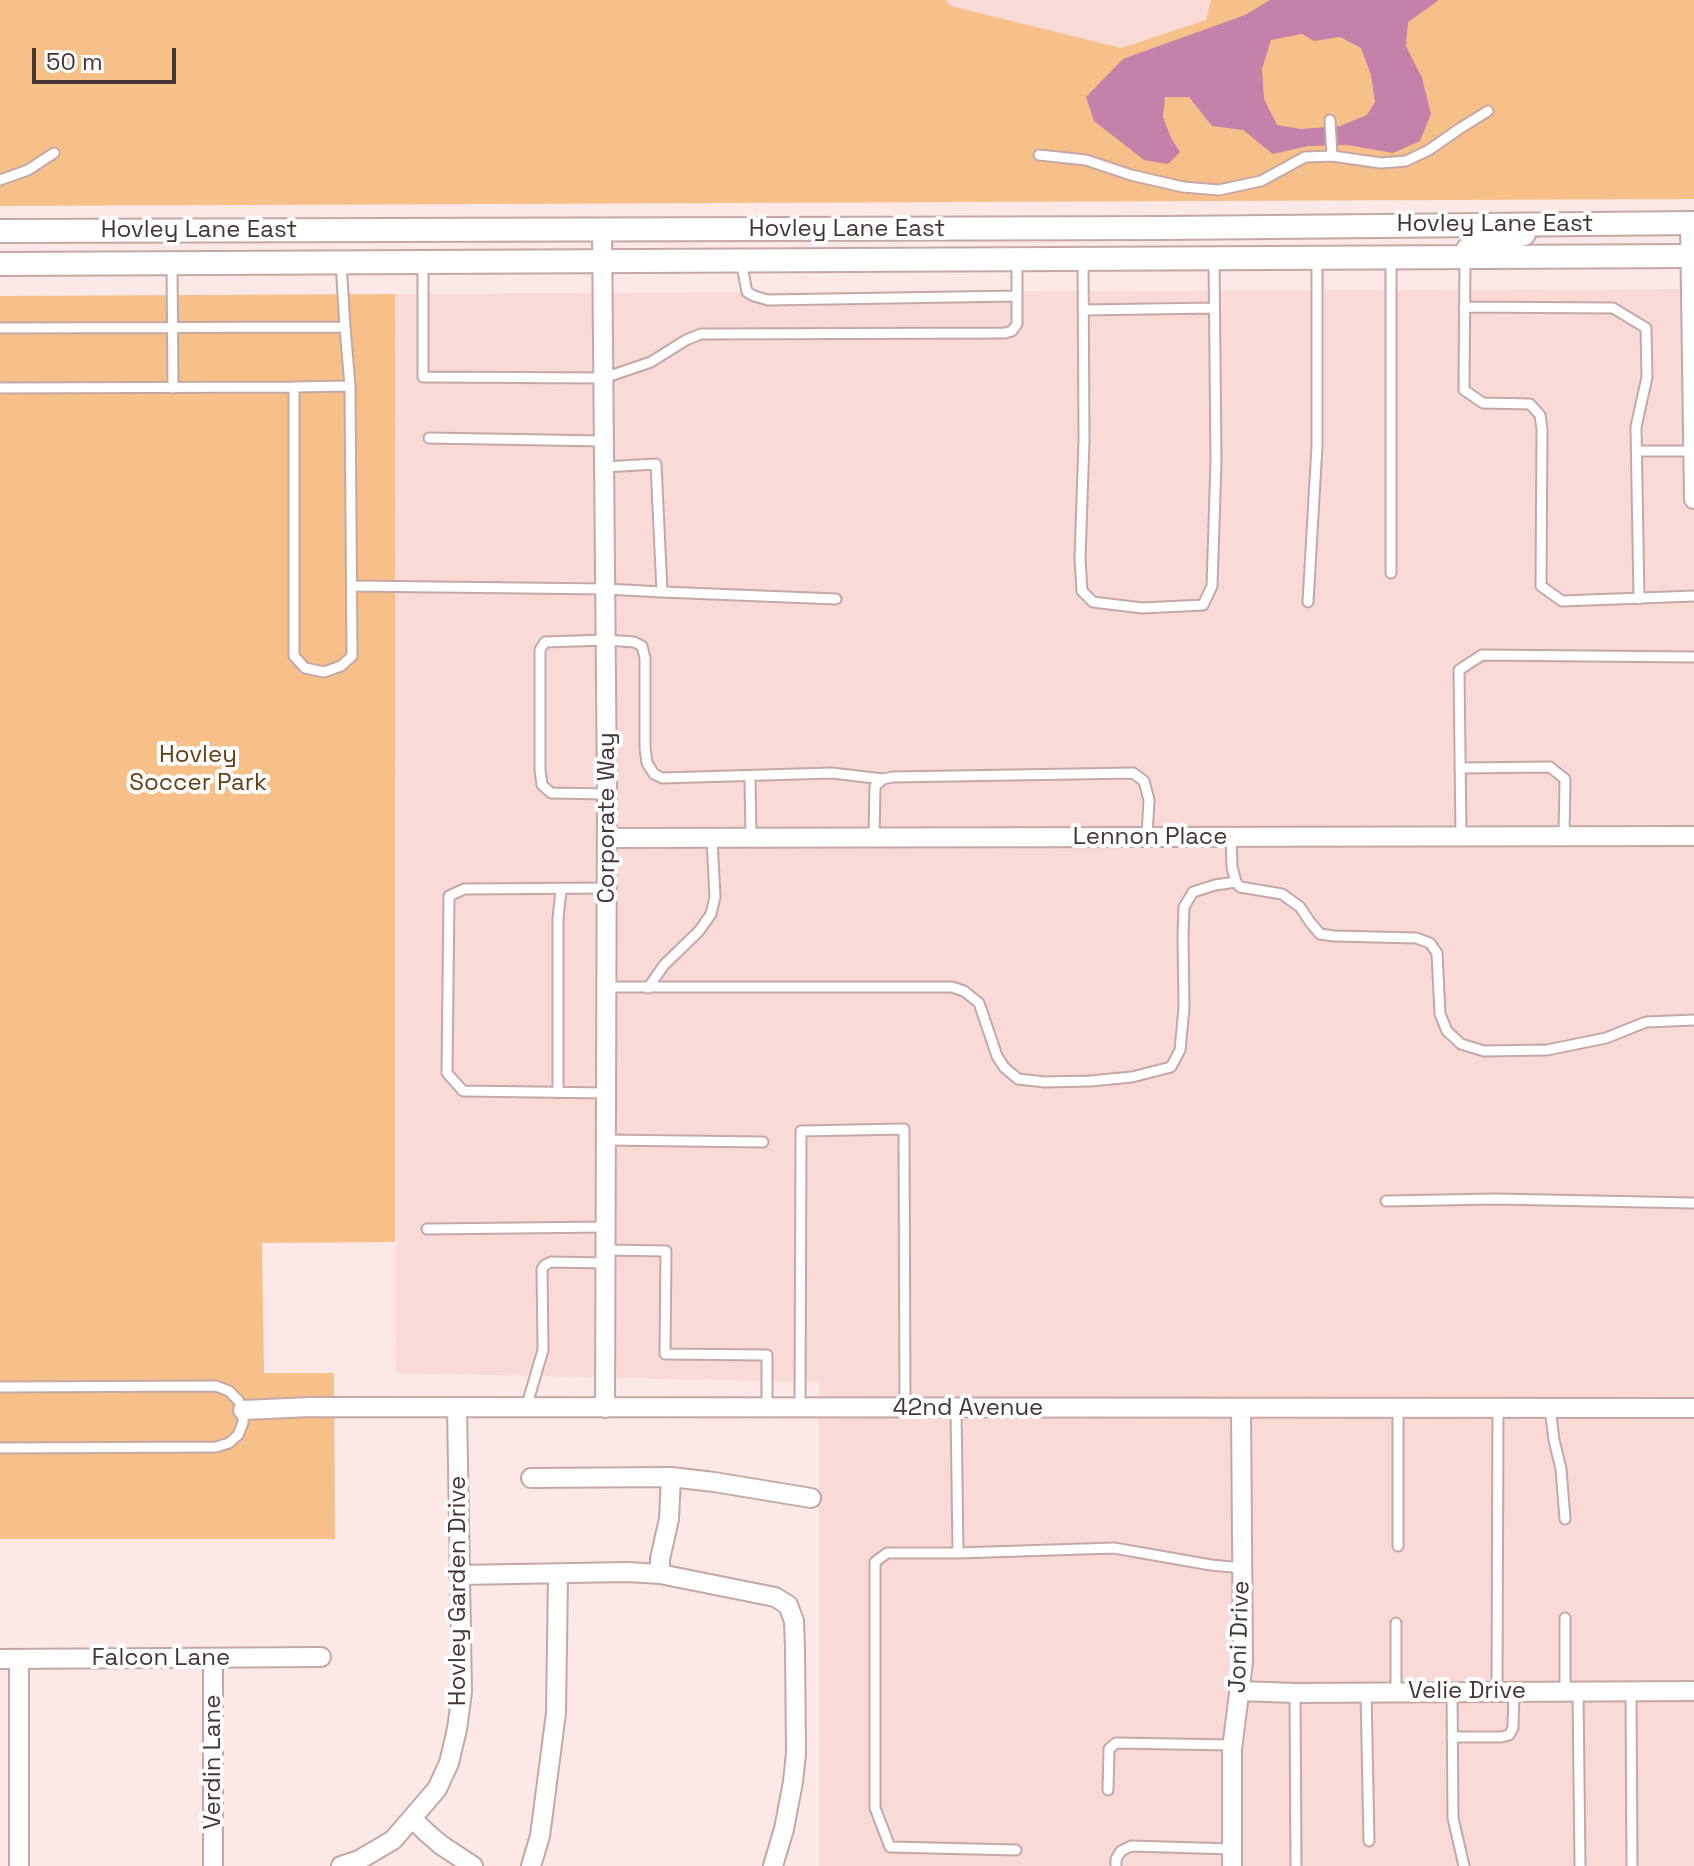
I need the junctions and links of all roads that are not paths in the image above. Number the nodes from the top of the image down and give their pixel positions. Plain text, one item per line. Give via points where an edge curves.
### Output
1 (1488, 111) dead end
2 (1330, 120) dead end
3 (54, 153) dead end
4 (1039, 155) dead end
5 (1332, 156) junction
6 (0, 180) edge
7 (1575, 223) junction
8 (1692, 223) edge
9 (1153, 228) junction
10 (602, 229) junction
11 (310, 230) junction
12 (0, 231) edge
13 (1692, 256) edge
14 (1391, 257) junction
15 (1465, 257) junction
16 (1214, 258) junction
17 (1317, 258) junction
18 (1017, 259) junction
19 (1083, 259) junction
20 (741, 261) junction
21 (603, 262) junction
22 (341, 263) junction
23 (423, 263) junction
24 (0, 264) edge
25 (172, 264) junction
26 (1017, 296) junction
27 (1464, 307) junction
28 (1214, 308) junction
29 (1083, 310) junction
30 (173, 327) junction
31 (345, 327) junction
32 (0, 328) edge
33 (604, 378) junction
34 (350, 386) junction
35 (294, 387) junction
36 (0, 388) edge
37 (173, 388) junction
38 (429, 438) dead end
39 (604, 441) junction
40 (1637, 451) junction
41 (1693, 451) edge
42 (604, 467) junction
43 (1694, 499) edge
44 (1391, 573) dead end
45 (352, 586) junction
46 (606, 589) junction
47 (662, 592) junction
48 (1694, 596) edge
49 (836, 599) dead end
50 (1639, 599) junction
51 (1308, 602) dead end
52 (606, 640) junction
53 (1694, 657) edge
54 (1460, 768) junction
55 (750, 776) junction
56 (883, 779) junction
57 (607, 794) junction
58 (1461, 836) junction
59 (1564, 836) junction
60 (1694, 836) edge
61 (874, 837) junction
62 (1147, 837) junction
63 (1231, 837) junction
64 (607, 838) junction
65 (712, 838) junction
66 (751, 838) junction
67 (1236, 882) junction
68 (607, 888) junction
69 (561, 889) junction
70 (606, 987) junction
71 (648, 988) junction
72 (1694, 1020) edge
73 (558, 1092) junction
74 (606, 1093) junction
75 (606, 1140) junction
76 (763, 1142) dead end
77 (1386, 1201) dead end
78 (1694, 1203) edge
79 (606, 1227) junction
80 (427, 1229) dead end
81 (606, 1257) junction
82 (0, 1387) edge
83 (457, 1408) junction
84 (526, 1408) junction
85 (605, 1408) junction
86 (767, 1408) junction
87 (800, 1408) junction
88 (905, 1408) junction
89 (956, 1408) junction
90 (1241, 1408) junction
91 (1398, 1408) junction
92 (1498, 1408) junction
93 (1550, 1408) junction
94 (1694, 1408) edge
95 (243, 1410) junction
96 (0, 1448) edge
97 (671, 1477) junction
98 (531, 1478) dead end
99 (811, 1498) dead end
100 (1565, 1519) dead end
101 (1398, 1546) dead end
102 (958, 1553) junction
103 (1242, 1568) junction
104 (558, 1574) junction
105 (660, 1574) junction
106 (459, 1575) junction
107 (1565, 1618) dead end
108 (1396, 1623) dead end
109 (321, 1657) dead end
110 (211, 1658) junction
111 (9, 1659) edge
112 (1239, 1691) junction
113 (1366, 1691) junction
114 (1396, 1691) junction
115 (1452, 1691) junction
116 (1506, 1691) junction
117 (1572, 1691) junction
118 (1631, 1691) junction
119 (1694, 1691) edge
120 (1295, 1693) junction
121 (1452, 1737) junction
122 (1232, 1745) junction
123 (1108, 1790) dead end
124 (412, 1818) junction
125 (1369, 1841) dead end
126 (1016, 1850) dead end
127 (1232, 1858) edge
128 (462, 1863) edge
129 (19, 1866) edge
130 (213, 1866) edge
131 (341, 1866) edge
132 (531, 1866) edge
133 (773, 1866) edge
134 (1116, 1866) edge
135 (1296, 1866) edge
136 (1464, 1866) edge
137 (1580, 1866) edge
138 (1632, 1866) edge

1 - 5 lane via 1406,161
2 - 5 lane
3 - 6 lane
4 - 5 lane via 1086,160 1183,187 1219,190 1261,181 1305,157
7 - 8 street, Hovley Lane East
7 - 9 street, Hovley Lane East
7 - 15 street via 1487,240 1468,249
8 - 13 street
9 - 10 street, Hovley Lane East
9 - 18 street via 1033,244
10 - 11 street, Hovley Lane East
10 - 21 street, Corporate Way
11 - 12 street, Hovley Lane East
11 - 25 street via 217,239 191,248
13 - 15 street, Hovley Lane East
13 - 41 street
14 - 15 street, Hovley Lane East
14 - 17 street, Hovley Lane East
14 - 44 lane
15 - 27 lane
16 - 17 street, Hovley Lane East
16 - 19 street, Hovley Lane East
16 - 28 lane
17 - 51 lane via 1317,446
18 - 19 street, Hovley Lane East
18 - 20 street, Hovley Lane East
18 - 26 lane
19 - 29 lane
20 - 21 street, Hovley Lane East
20 - 26 lane via 747,292 768,300
21 - 23 street, Hovley Lane East
21 - 33 street, Corporate Way
22 - 23 street, Hovley Lane East
22 - 25 street, Hovley Lane East
22 - 31 lane
23 - 33 lane via 423,377
24 - 25 street, Hovley Lane East
25 - 30 lane
26 - 33 lane via 1017,324 1005,333 701,334 651,362
27 - 40 lane via 1613,308 1646,328 1647,377 1636,427
27 - 50 lane via 1464,390 1483,403 1530,404 1540,415 1541,586 1562,601
28 - 29 lane
28 - 29 lane via 1212,586 1203,605 1142,608 1093,602 1082,591
30 - 31 lane
30 - 32 lane
30 - 37 lane
31 - 34 lane
33 - 39 street, Corporate Way
34 - 35 lane
34 - 45 lane
35 - 37 lane
35 - 45 lane via 294,656 305,668 324,672 352,656
36 - 37 lane
38 - 39 lane
39 - 42 street, Corporate Way
40 - 41 lane
40 - 50 lane
41 - 43 street
42 - 46 street, Corporate Way
42 - 47 lane via 656,464
45 - 46 lane
46 - 47 lane
46 - 52 street, Corporate Way
47 - 49 lane
48 - 50 lane
52 - 55 lane via 642,646 645,748 654,774
52 - 57 street, Corporate Way
52 - 57 lane via 545,642 540,650 540,770 542,785 551,793
53 - 54 lane via 1482,655 1459,670
54 - 58 lane
54 - 59 lane via 1550,767 1565,779
55 - 56 lane via 832,773
55 - 66 lane
56 - 61 lane via 875,786
56 - 62 lane via 1133,773 1144,781 1149,800
57 - 64 street, Corporate Way
58 - 59 street, Lennon Place
58 - 63 street, Lennon Place
59 - 60 street, Lennon Place
61 - 62 street, Lennon Place
61 - 66 street, Lennon Place
62 - 63 street, Lennon Place
63 - 67 lane
64 - 65 street, Lennon Place
64 - 68 street, Corporate Way
65 - 66 street, Lennon Place
65 - 71 lane via 711,914
67 - 71 lane via 1193,892 1184,907 1180,1050 1171,1067 1132,1077 1018,1079 997,1056 979,1003 952,987
67 - 72 lane via 1282,894 1300,907 1320,934 1430,943 1437,953 1440,1014 1447,1031 1461,1044 1484,1051 1547,1050 1606,1038 1646,1022
68 - 69 lane
68 - 70 street, Corporate Way
69 - 73 lane
69 - 73 lane via 464,889 449,896 447,1073 463,1091
70 - 71 lane
70 - 74 street, Corporate Way
73 - 74 lane
74 - 75 street, Corporate Way
75 - 76 lane
75 - 79 street, Corporate Way
77 - 78 lane
79 - 80 lane
79 - 81 street, Corporate Way
81 - 84 lane via 551,1262 542,1269 543,1350
81 - 85 street, Corporate Way
81 - 86 lane via 666,1251 665,1354 767,1355
82 - 95 lane via 216,1386 229,1391
83 - 84 street, 42nd Avenue
83 - 95 street, 42nd Avenue
83 - 106 street, Hovley Garden Drive
84 - 85 street, 42nd Avenue
85 - 86 street, 42nd Avenue
86 - 87 street, 42nd Avenue
87 - 88 street, 42nd Avenue
87 - 88 lane via 801,1131 904,1129
88 - 89 street, 42nd Avenue
89 - 90 street, 42nd Avenue
89 - 102 lane
90 - 91 street, 42nd Avenue
90 - 103 street, Joni Drive
91 - 92 street, 42nd Avenue
91 - 101 lane
92 - 93 street, 42nd Avenue
92 - 116 lane
93 - 94 street, 42nd Avenue
93 - 100 lane
95 - 96 lane via 238,1435 216,1447
97 - 98 street
97 - 99 street
97 - 105 street
102 - 103 lane via 1114,1548
102 - 126 lane via 887,1553 875,1562 875,1808 890,1847
103 - 112 street, Joni Drive
104 - 105 street
104 - 106 street
104 - 132 street via 556,1713 540,1836
105 - 133 street via 775,1597 788,1605 794,1621 796,1753
106 - 124 street, Hovley Garden Drive via 462,1692 457,1729 437,1789
107 - 117 lane
108 - 114 lane
109 - 110 street, Falcon Lane
110 - 111 street, Falcon Lane
110 - 130 street, Verdin Lane
111 - 129 street
112 - 120 street, Velie Drive
112 - 122 street, Joni Drive
113 - 114 street, Velie Drive
113 - 120 street, Velie Drive
113 - 125 lane
114 - 115 street, Velie Drive
115 - 116 street, Velie Drive
115 - 121 lane
116 - 117 street, Velie Drive
116 - 121 lane via 1513,1728 1509,1735
117 - 118 street, Velie Drive
117 - 137 lane
118 - 119 street, Velie Drive
118 - 138 lane
120 - 135 lane
121 - 136 lane via 1453,1818
122 - 123 lane via 1116,1743 1109,1749
122 - 127 street, Joni Drive
124 - 128 street
124 - 131 street, Hovley Garden Drive via 393,1840
127 - 134 lane via 1131,1846 1121,1851

